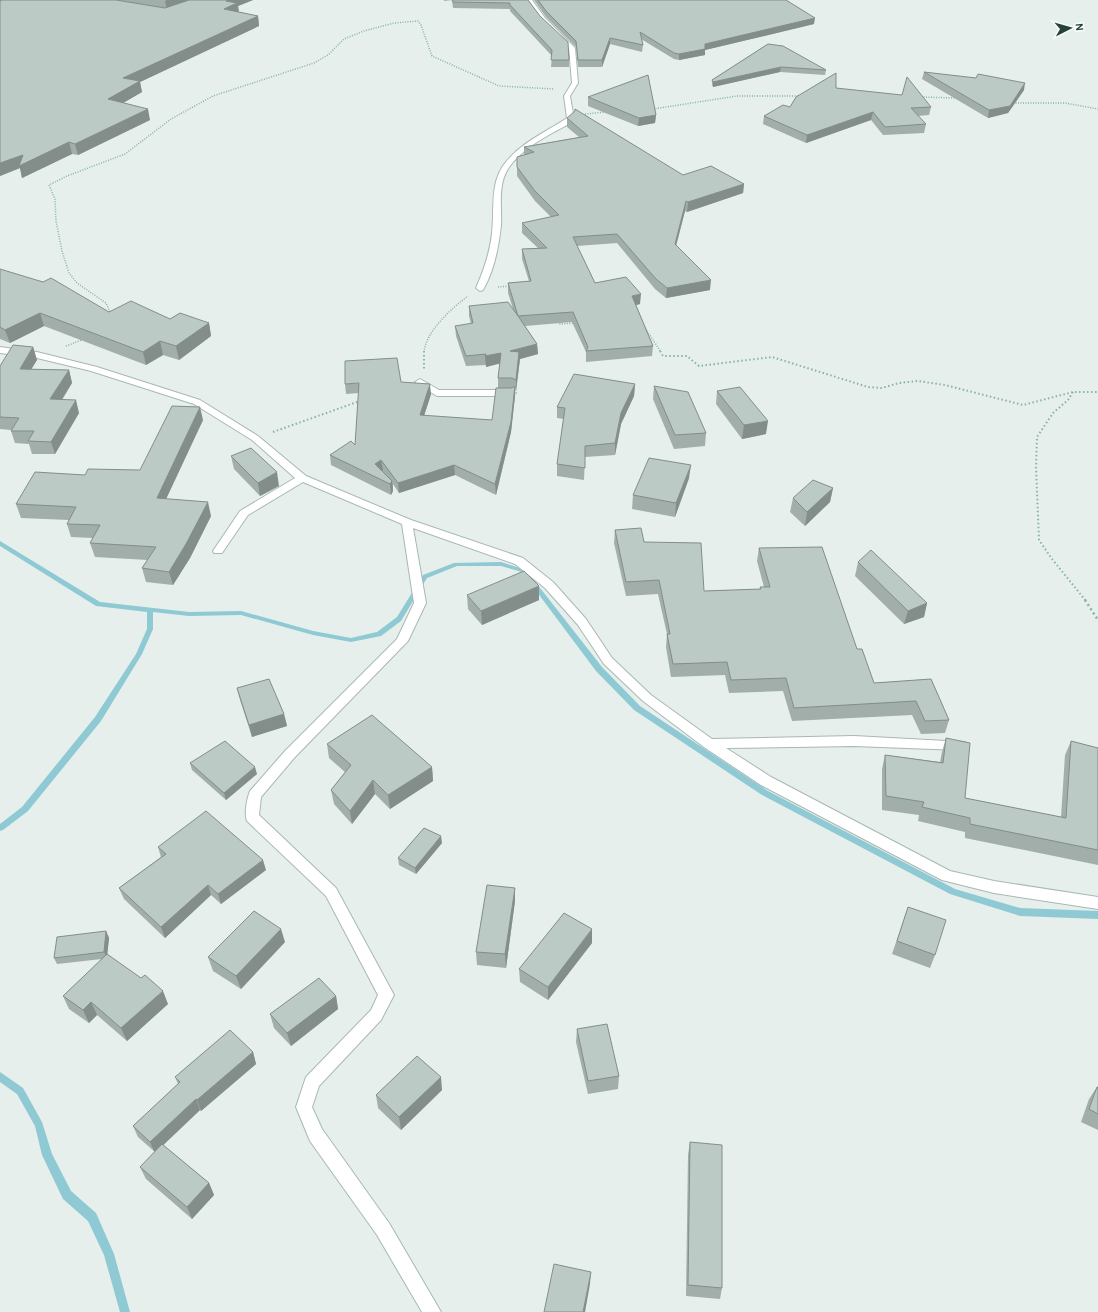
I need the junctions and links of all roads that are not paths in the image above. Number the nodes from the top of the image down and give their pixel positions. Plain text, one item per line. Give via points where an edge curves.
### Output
1 (528, 0) edge
2 (480, 288) road end
3 (0, 350) edge
4 (420, 382) edge
5 (512, 393) edge
6 (302, 478) junction
7 (407, 522) junction
8 (218, 551) dead end
9 (709, 744) junction
10 (963, 745) edge
11 (1098, 903) edge
12 (432, 1312) edge

1 - 2 street via 572,48 575,83 567,96 571,119 527,146 515,156 499,179 497,226 487,275
3 - 6 street via 37,355 94,369 197,402 255,438
4 - 5 street via 437,393
6 - 7 street
6 - 8 street via 244,513
7 - 9 street via 519,561 549,585 582,622 608,661 647,698
7 - 12 street via 420,603 402,641 290,754 255,795 252,817 331,892 386,995 376,1015 312,1082 304,1107 316,1135 383,1229
9 - 10 street via 854,742
9 - 11 street via 766,781 947,876 994,887

